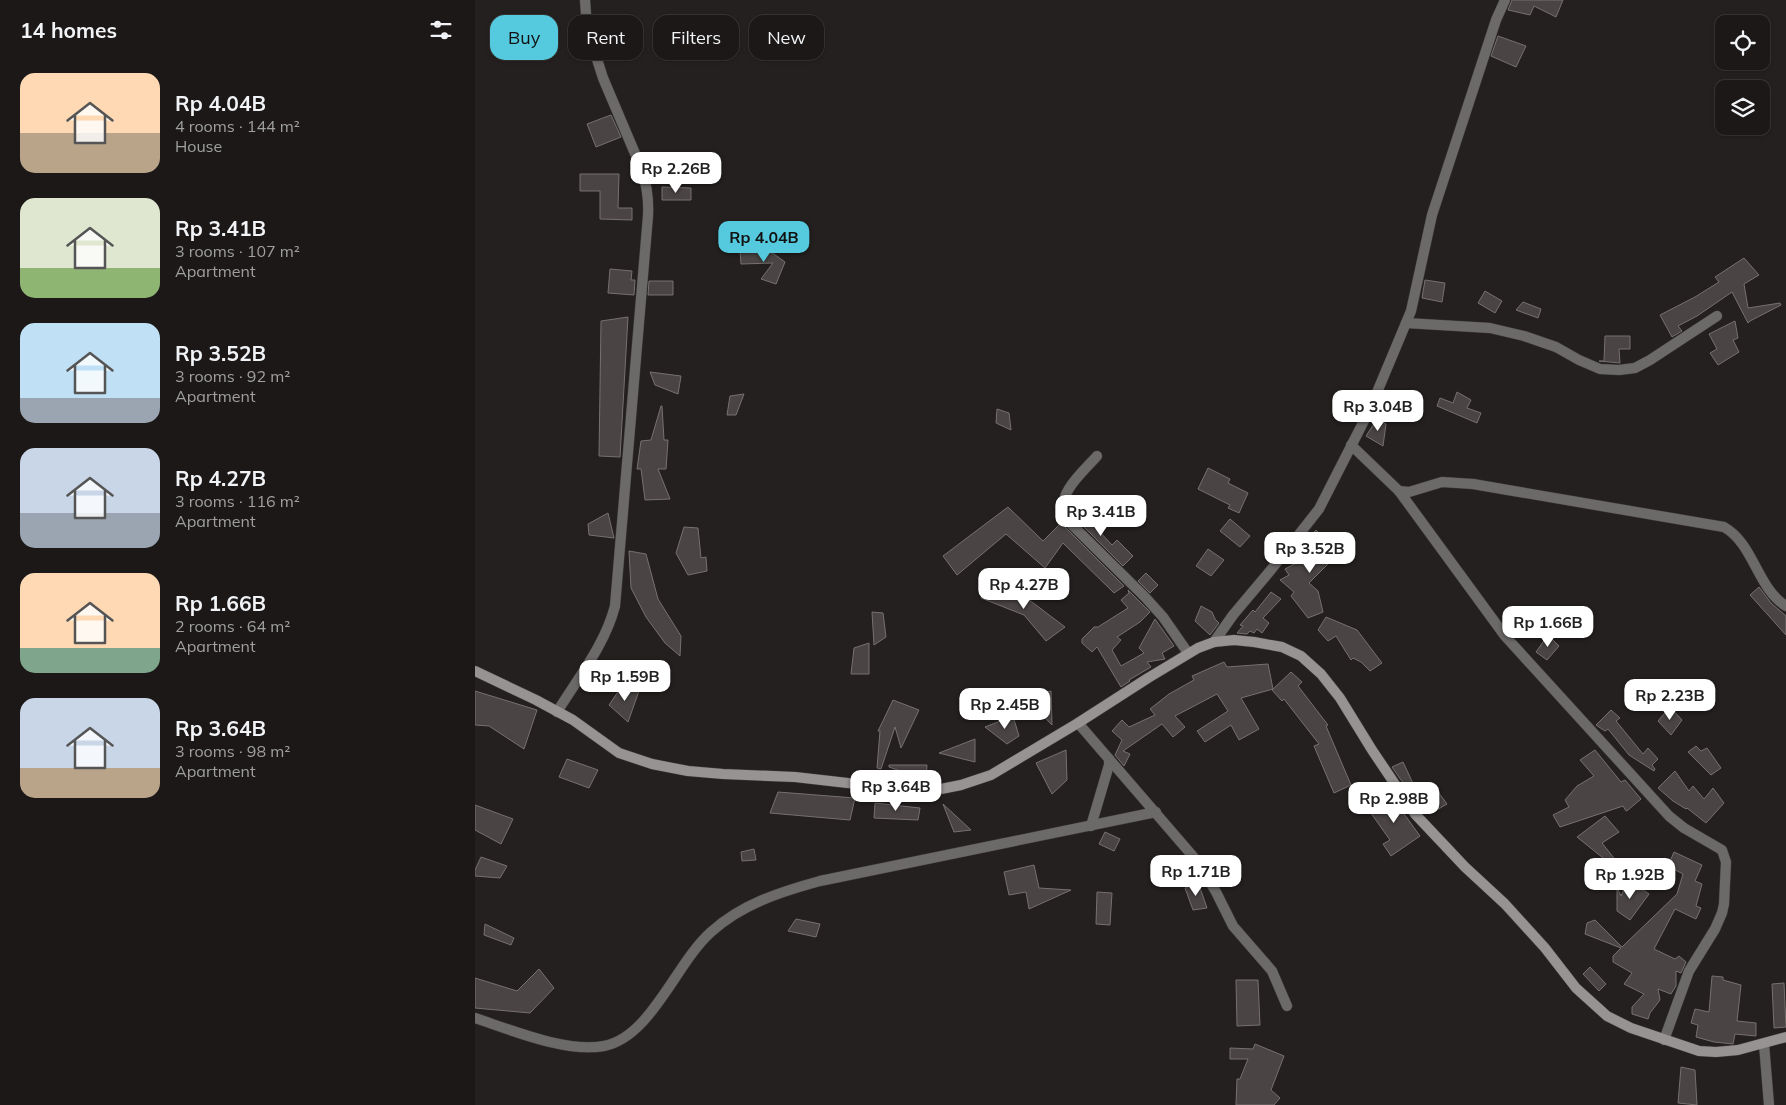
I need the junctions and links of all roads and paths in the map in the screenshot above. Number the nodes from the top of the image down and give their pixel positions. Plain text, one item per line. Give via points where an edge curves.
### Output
1 (585, 0) edge
2 (1505, 0) edge
3 (1717, 316) dead end
4 (1406, 323) junction
5 (1351, 446) junction
6 (1097, 456) dead end
7 (1399, 491) junction
8 (1786, 606) edge
9 (1214, 642) junction
10 (1189, 653) junction
11 (475, 671) edge
12 (557, 712) junction
13 (1078, 723) junction
14 (1109, 759) junction
15 (1156, 812) junction
16 (1091, 826) junction
17 (1287, 1006) dead end
18 (475, 1018) edge
19 (1786, 1037) edge
20 (1664, 1040) junction
21 (1764, 1044) junction
22 (1769, 1105) edge

1 - 12 street via 587,28 603,78 642,170 649,207 615,606 604,638
2 - 4 street via 1431,215
3 - 4 street via 1650,360 1635,368 1619,370 1600,368 1556,347 1490,328
4 - 5 street
5 - 7 street
5 - 9 street via 1319,509
6 - 10 street via 1064,495 1063,516 1149,601
7 - 8 street via 1409,492 1442,482 1473,484 1719,526 1736,535 1770,592
7 - 20 street via 1505,636 1669,816 1722,850 1726,862 1722,913 1689,971
9 - 10 main road
9 - 20 main road via 1241,640 1282,647 1301,656 1340,698 1415,814 1505,904 1576,988 1607,1016
10 - 13 main road
11 - 12 main road
12 - 13 main road via 619,753 652,764 688,771 795,777 909,790 936,790 991,775
13 - 14 street
14 - 15 street
14 - 16 street
15 - 16 street
15 - 17 street via 1197,861 1233,926 1272,971
16 - 18 street via 820,881 755,902 732,915 695,948 645,1020 619,1042 588,1047 565,1044
19 - 21 main road
20 - 21 main road via 1699,1051 1716,1052
21 - 22 street

